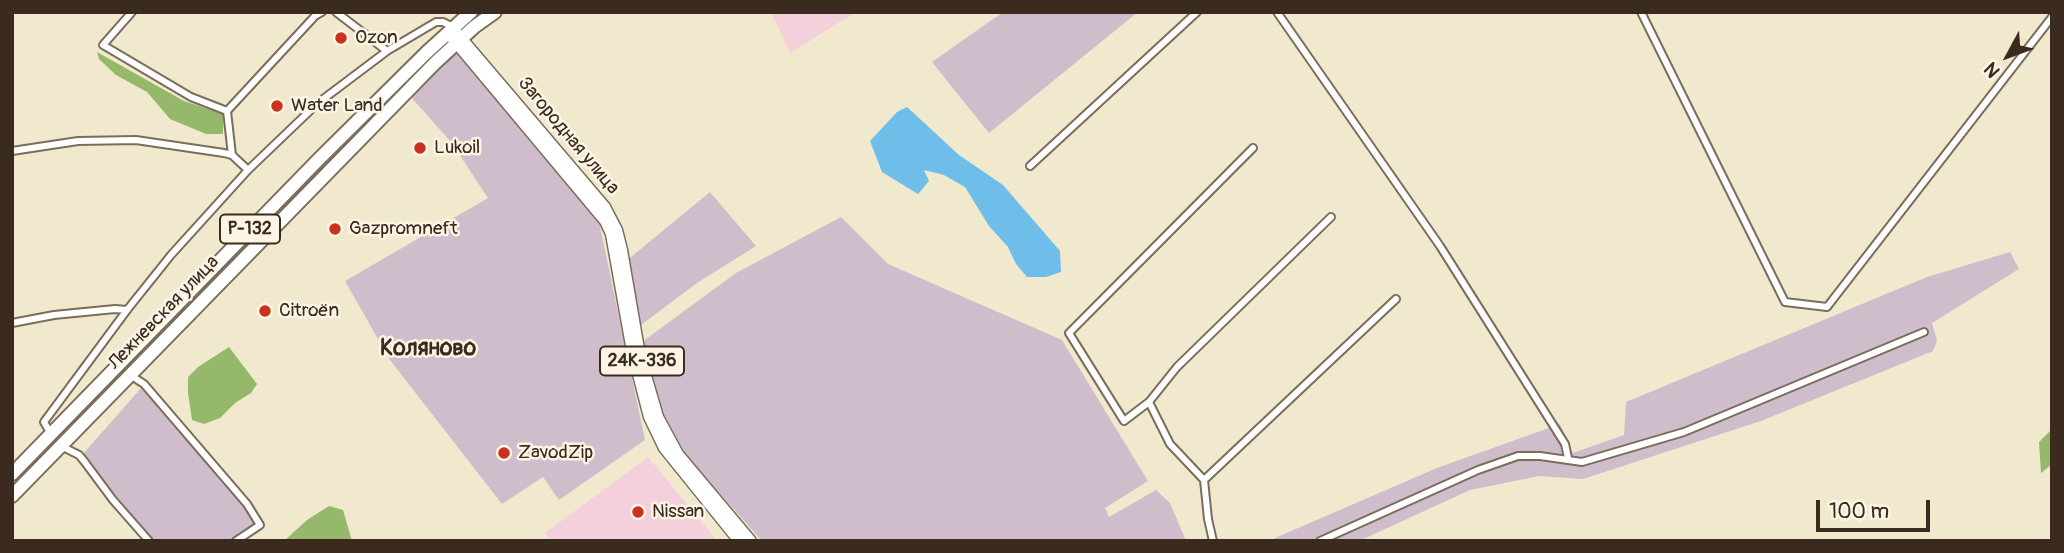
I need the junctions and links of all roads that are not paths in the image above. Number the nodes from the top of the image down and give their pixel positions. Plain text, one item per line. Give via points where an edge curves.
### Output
1 (132, 12) edge
2 (323, 12) edge
3 (336, 12) edge
4 (471, 12) edge
5 (495, 12) edge
6 (1198, 12) edge
7 (1277, 12) edge
8 (1641, 12) edge
9 (446, 13) edge
10 (2052, 17) edge
11 (448, 27) junction
12 (459, 40) junction
13 (387, 51) junction
14 (227, 111) junction
15 (1253, 148) dead end
16 (12, 150) edge
17 (232, 155) junction
18 (1030, 166) dead end
19 (248, 170) junction
20 (1332, 217) dead end
21 (1396, 299) dead end
22 (127, 310) junction
23 (12, 323) edge
24 (1924, 332) dead end
25 (130, 375) junction
26 (1149, 402) junction
27 (51, 434) junction
28 (61, 446) junction
29 (1568, 458) junction
30 (12, 474) edge
31 (1204, 481) junction
32 (12, 496) edge
33 (148, 541) edge
34 (236, 541) edge
35 (740, 541) edge
36 (751, 541) edge
37 (1213, 541) edge
38 (1320, 541) edge

1 - 14 street via 103,45 191,97
2 - 14 street
3 - 13 street
4 - 11 highway, Лежневская улица / Р-132
5 - 12 highway, Лежневская улица / Р-132
6 - 18 street
7 - 29 street via 1440,246 1565,444
8 - 10 street via 1785,302 1827,307
9 - 11 street
11 - 12 main road, Загородная улица / 24К-336
11 - 13 street via 436,22
11 - 27 highway, Лежневская улица / Р-132
12 - 25 highway, Лежневская улица / Р-132
12 - 35 main road, Загородная улица / 24К-336 via 605,221 649,417 664,448
12 - 36 main road, Загородная улица / 24К-336 via 605,207 617,230 640,355 658,417 678,454
13 - 19 street via 318,103
14 - 17 street
15 - 26 street via 1069,332 1124,421
16 - 17 street via 78,141 136,140
17 - 19 street
19 - 22 street
20 - 26 street via 1177,367
21 - 31 street
22 - 23 street
22 - 27 street via 44,422
24 - 29 street via 1684,432 1582,461
25 - 28 highway, Лежневская улица / Р-132
25 - 34 street via 144,384 247,504 260,525
26 - 31 street via 1170,444
27 - 30 highway, Лежневская улица / Р-132
28 - 32 highway, Лежневская улица / Р-132
28 - 33 street via 79,455
29 - 38 street via 1518,456
31 - 37 street

